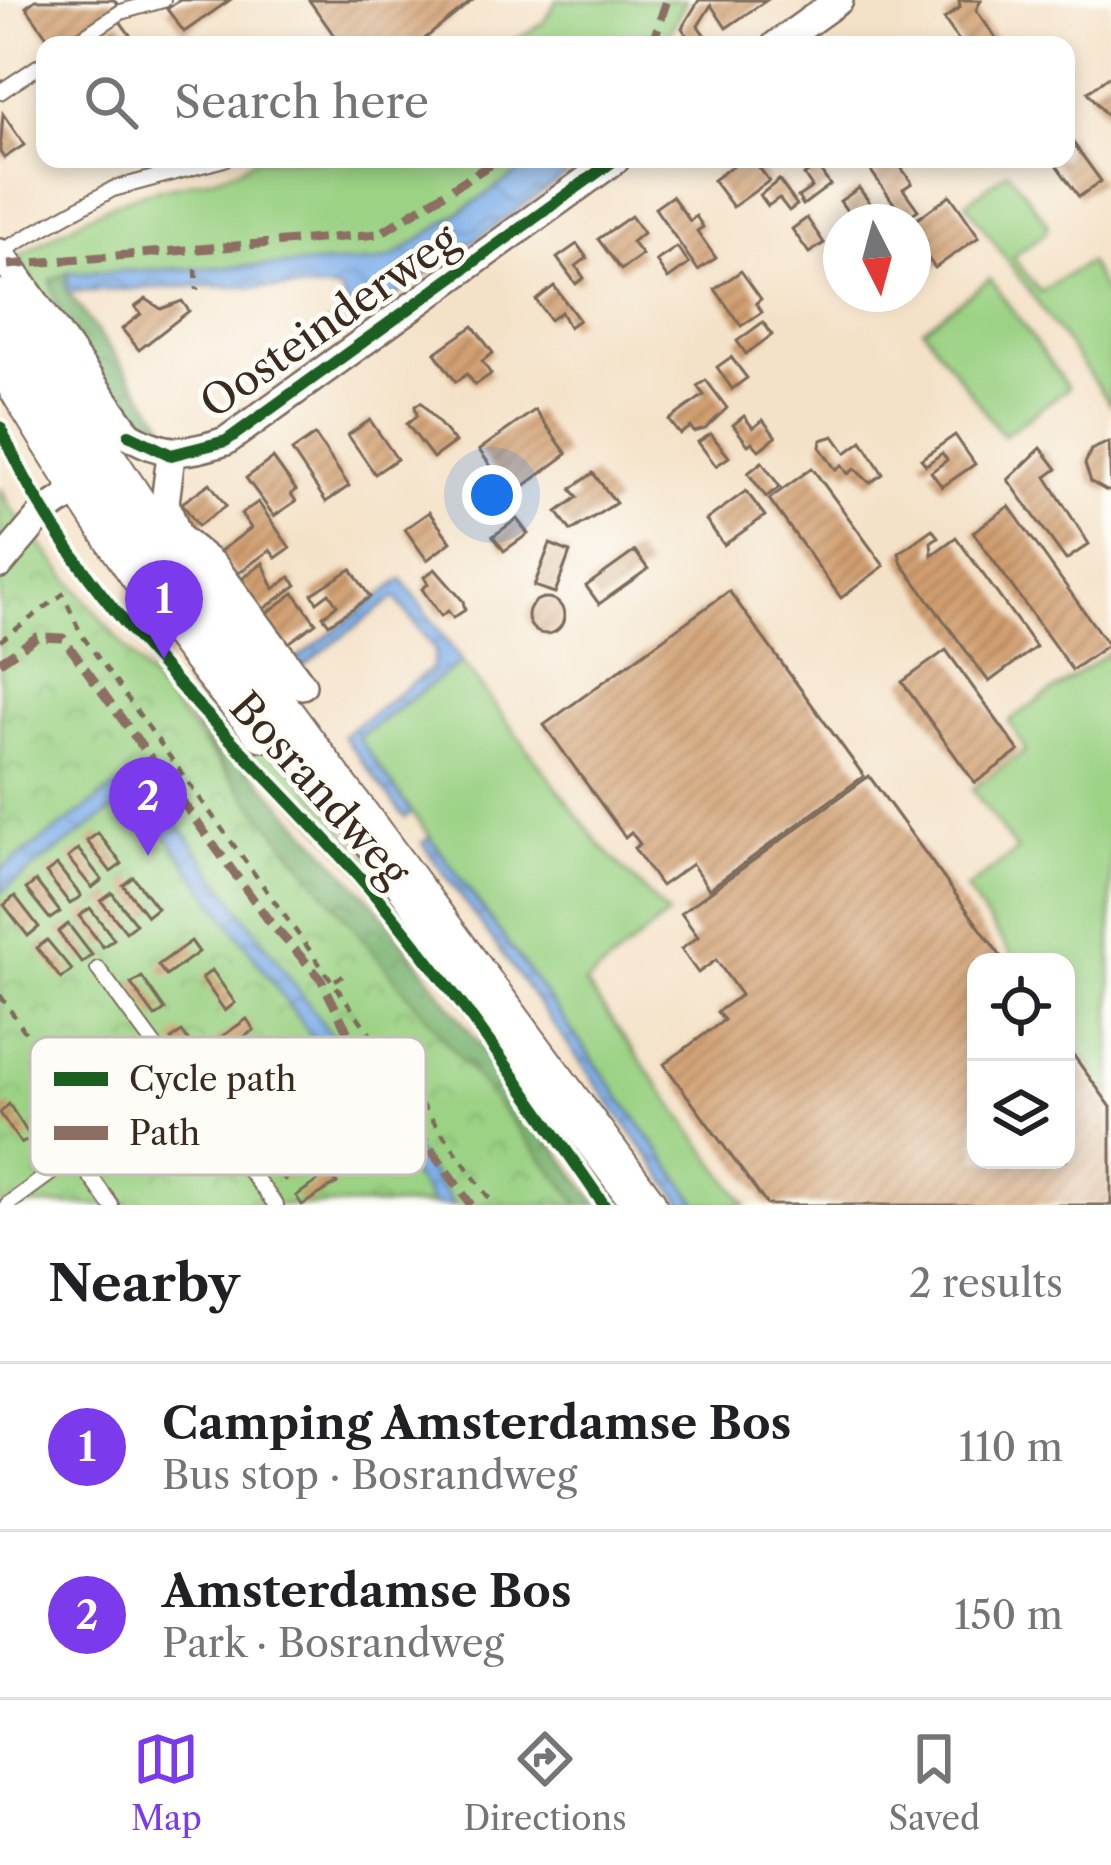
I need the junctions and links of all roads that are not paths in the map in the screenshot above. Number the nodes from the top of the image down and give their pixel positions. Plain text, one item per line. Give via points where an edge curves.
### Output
1 (163, 0) edge
2 (839, 0) edge
3 (85, 36) edge
4 (789, 36) edge
5 (36, 68) edge
6 (0, 92) edge
7 (191, 168) edge
8 (604, 168) edge
9 (0, 252) edge
10 (0, 301) edge
11 (0, 353) edge
12 (171, 455) junction
13 (108, 463) junction
14 (0, 564) edge
15 (302, 685) dead end
16 (98, 969) dead end
17 (148, 1037) edge
18 (48, 1175) edge
19 (89, 1175) edge
20 (253, 1175) edge
21 (7, 1205) edge
22 (111, 1205) edge
23 (276, 1205) edge
24 (646, 1205) edge

1 - 3 lane via 121,12
2 - 4 street
5 - 6 lane
7 - 9 lane via 113,189
8 - 12 street, Oosteinderweg via 226,441
9 - 13 street
10 - 13 main road
11 - 13 main road
12 - 13 street, Oosteinderweg
12 - 15 street, Bosrandweg via 165,502 178,538 215,567
13 - 14 street via 44,512
13 - 24 main road, Bosrandweg via 370,838
16 - 17 lane
18 - 21 lane
19 - 22 lane
20 - 23 lane

